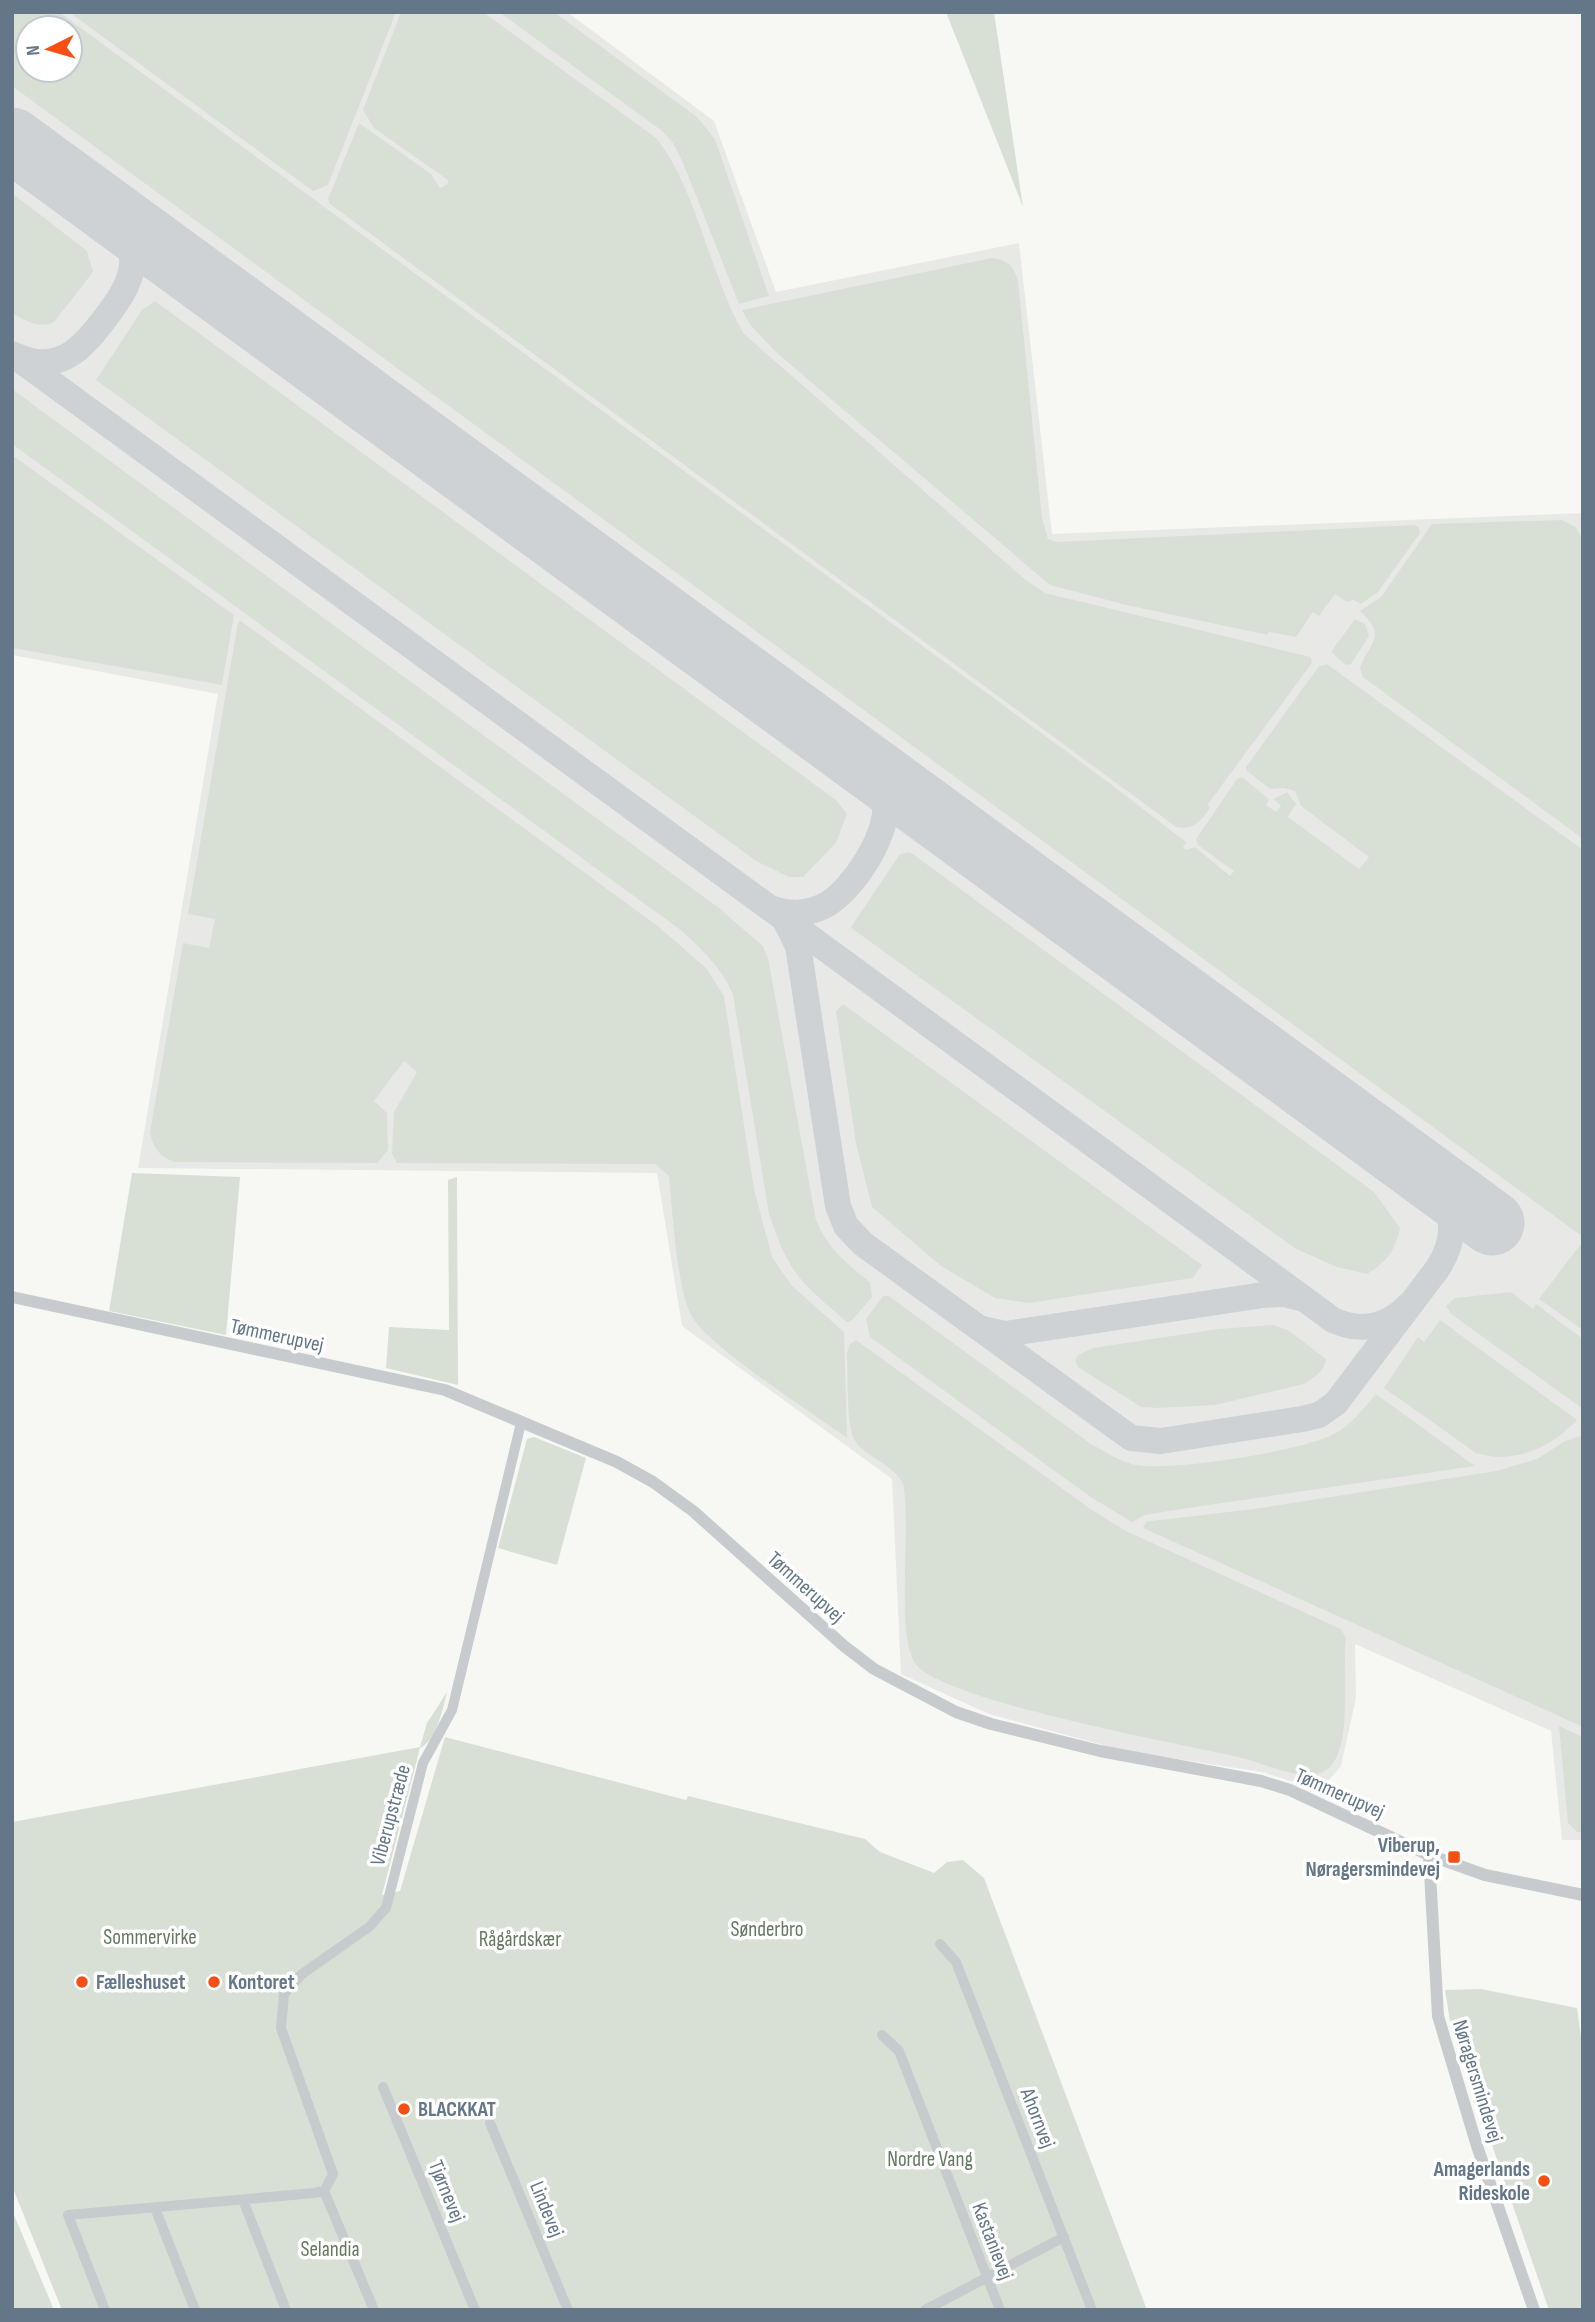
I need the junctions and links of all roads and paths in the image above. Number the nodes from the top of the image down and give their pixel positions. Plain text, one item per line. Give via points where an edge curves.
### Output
1 (12, 1297) edge
2 (522, 1423) junction
3 (1429, 1855) junction
4 (1583, 1895) edge
5 (940, 1944) dead end
6 (882, 2035) dead end
7 (383, 2087) dead end
8 (491, 2123) dead end
9 (324, 2191) junction
10 (243, 2200) junction
11 (155, 2208) junction
12 (1064, 2237) junction
13 (987, 2278) junction
14 (105, 2310) edge
15 (195, 2310) edge
16 (286, 2310) edge
17 (374, 2310) edge
18 (475, 2310) edge
19 (568, 2310) edge
20 (925, 2310) edge
21 (1000, 2310) edge
22 (1092, 2310) edge
23 (1534, 2310) edge

1 - 2 street, Tømmerupvej via 414,1381
2 - 3 street, Tømmerupvej via 653,1482 693,1511 844,1646 946,1707 991,1724 1100,1751 1261,1781
2 - 9 street, Viberupstræde via 452,1710 423,1763 386,1908 369,1927 302,1974 284,1994 281,2028 333,2175
3 - 4 street, Tømmerupvej via 1485,1875
3 - 23 street, Nøragersmindevej via 1438,2016
5 - 12 street, Ahornvej via 956,1962
6 - 13 street, Kastanievej via 899,2051
7 - 18 street, Tjørnevej
8 - 19 street, Lindevej
9 - 10 street
9 - 17 street
10 - 11 street
10 - 16 street
11 - 14 street via 68,2215
11 - 15 street
12 - 13 street
12 - 22 street, Ahornvej
13 - 20 street
13 - 21 street, Kastanievej

